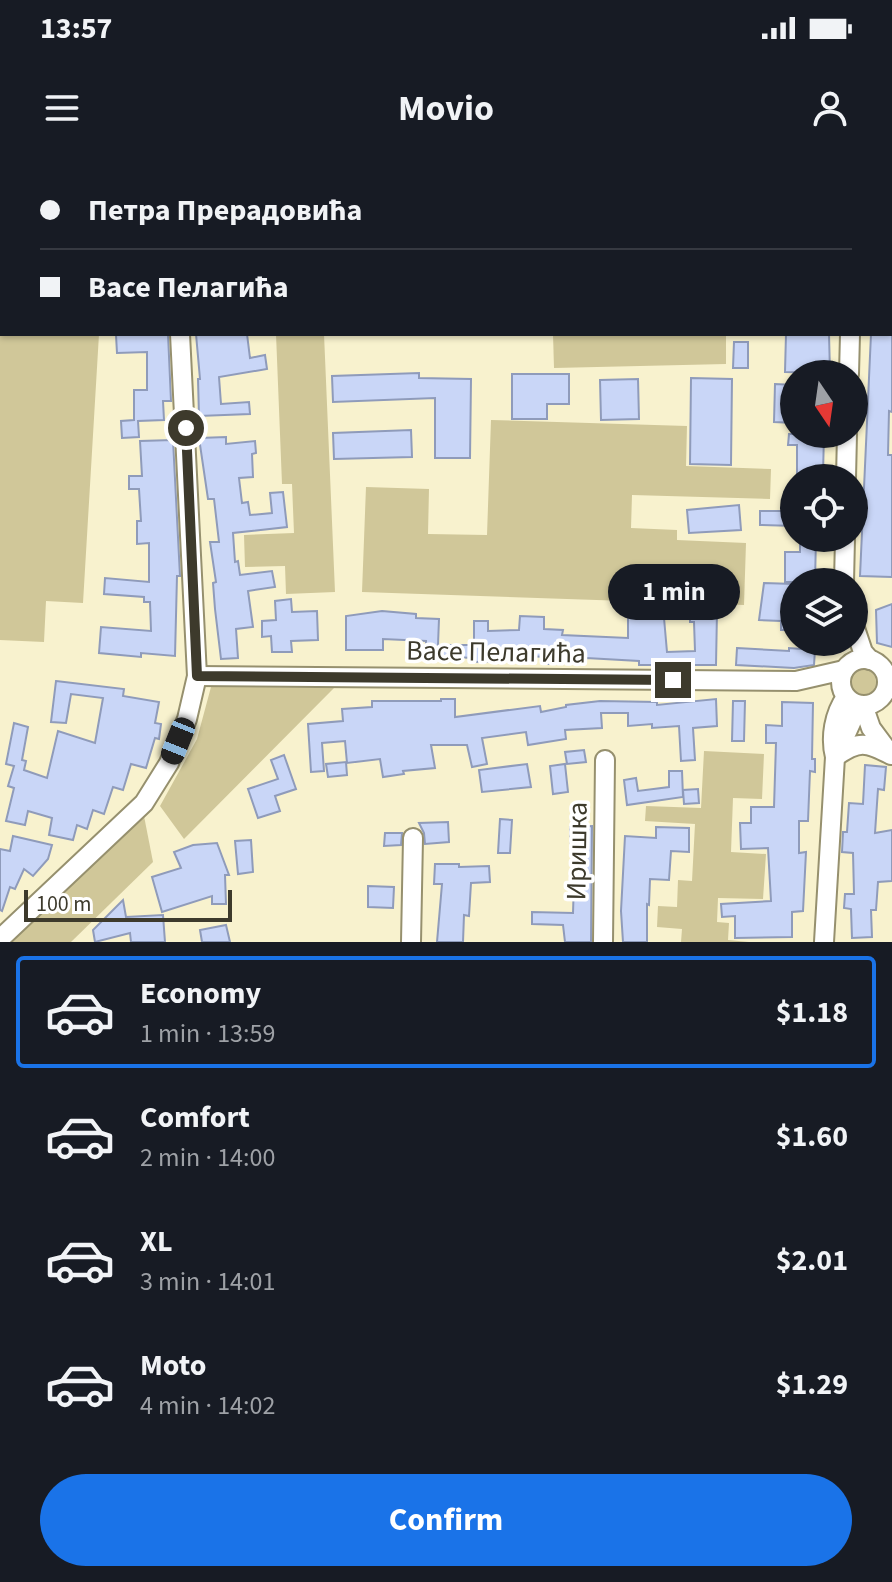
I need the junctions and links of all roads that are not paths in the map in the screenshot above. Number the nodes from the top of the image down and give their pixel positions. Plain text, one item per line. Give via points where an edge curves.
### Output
1 (180, 336) edge
2 (850, 336) edge
3 (849, 360) edge
4 (847, 656) edge
5 (864, 656) edge
6 (847, 667) junction
7 (197, 676) junction
8 (796, 681) junction
9 (871, 687) edge
10 (892, 755) edge
11 (835, 757) junction
12 (605, 760) dead end
13 (413, 838) dead end
14 (0, 939) edge
15 (411, 942) edge
16 (603, 942) edge
17 (824, 942) edge

1 - 7 street
2 - 3 street
4 - 6 street
5 - 9 street
6 - 8 street, Васе Пелагића
6 - 9 street, Васе Пелагића via 858,660
6 - 9 street via 840,682
7 - 8 street, Васе Пелагића
7 - 14 street via 169,763 144,803
8 - 9 street, Васе Пелагића via 821,690
9 - 10 street via 871,728
9 - 11 street
10 - 11 street via 862,744
11 - 17 street
12 - 16 street, Иришка
13 - 15 street

